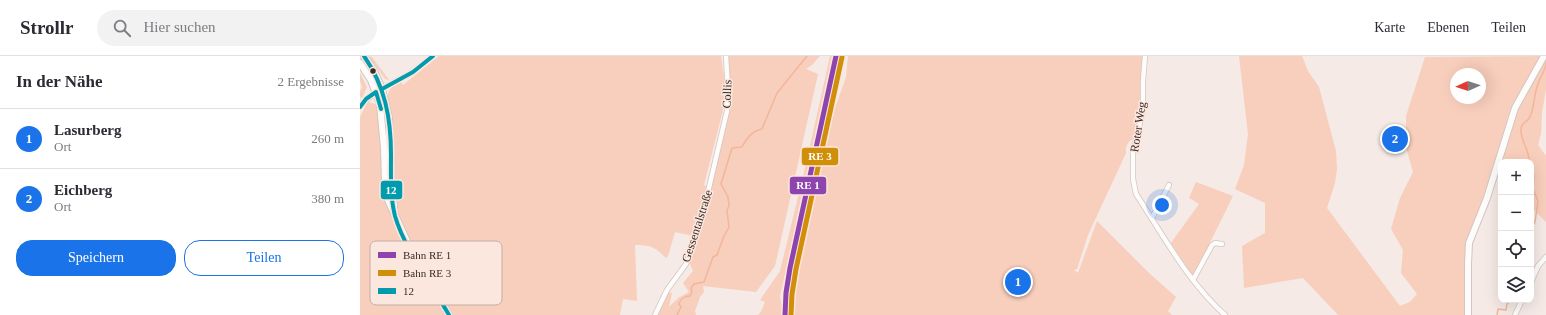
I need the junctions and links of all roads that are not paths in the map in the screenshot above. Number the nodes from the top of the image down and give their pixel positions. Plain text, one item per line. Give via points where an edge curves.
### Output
1 (364, 56) edge
2 (433, 56) edge
3 (726, 56) edge
4 (1145, 56) edge
5 (1544, 56) edge
6 (360, 63) edge
7 (379, 91) junction
8 (360, 107) edge
9 (723, 132) joint
10 (1169, 185) dead end
11 (1152, 218) junction
12 (406, 241) edge
13 (1222, 244) dead end
14 (1546, 257) edge
15 (1534, 275) edge
16 (1193, 280) junction
17 (1521, 303) edge
18 (443, 305) edge
19 (449, 315) edge
20 (655, 315) edge
21 (1225, 315) edge
22 (1468, 315) edge
23 (1516, 315) edge

1 - 7 main road via 373,69
2 - 7 street via 413,72
3 - 9 street, Collis via 728,90
4 - 11 street, Roter Weg via 1143,110 1133,152 1133,179 1136,194
5 - 22 main road via 1515,108 1470,244
6 - 7 main road
7 - 8 street via 366,99
7 - 12 main road via 386,192
9 - 20 street, Gessentalstraße via 704,209 686,264 667,290
10 - 11 street
11 - 16 street, Roter Weg
13 - 16 street via 1215,243 1212,246
14 - 15 street
16 - 21 street, Roter Weg via 1210,302
17 - 23 street
18 - 19 main road

